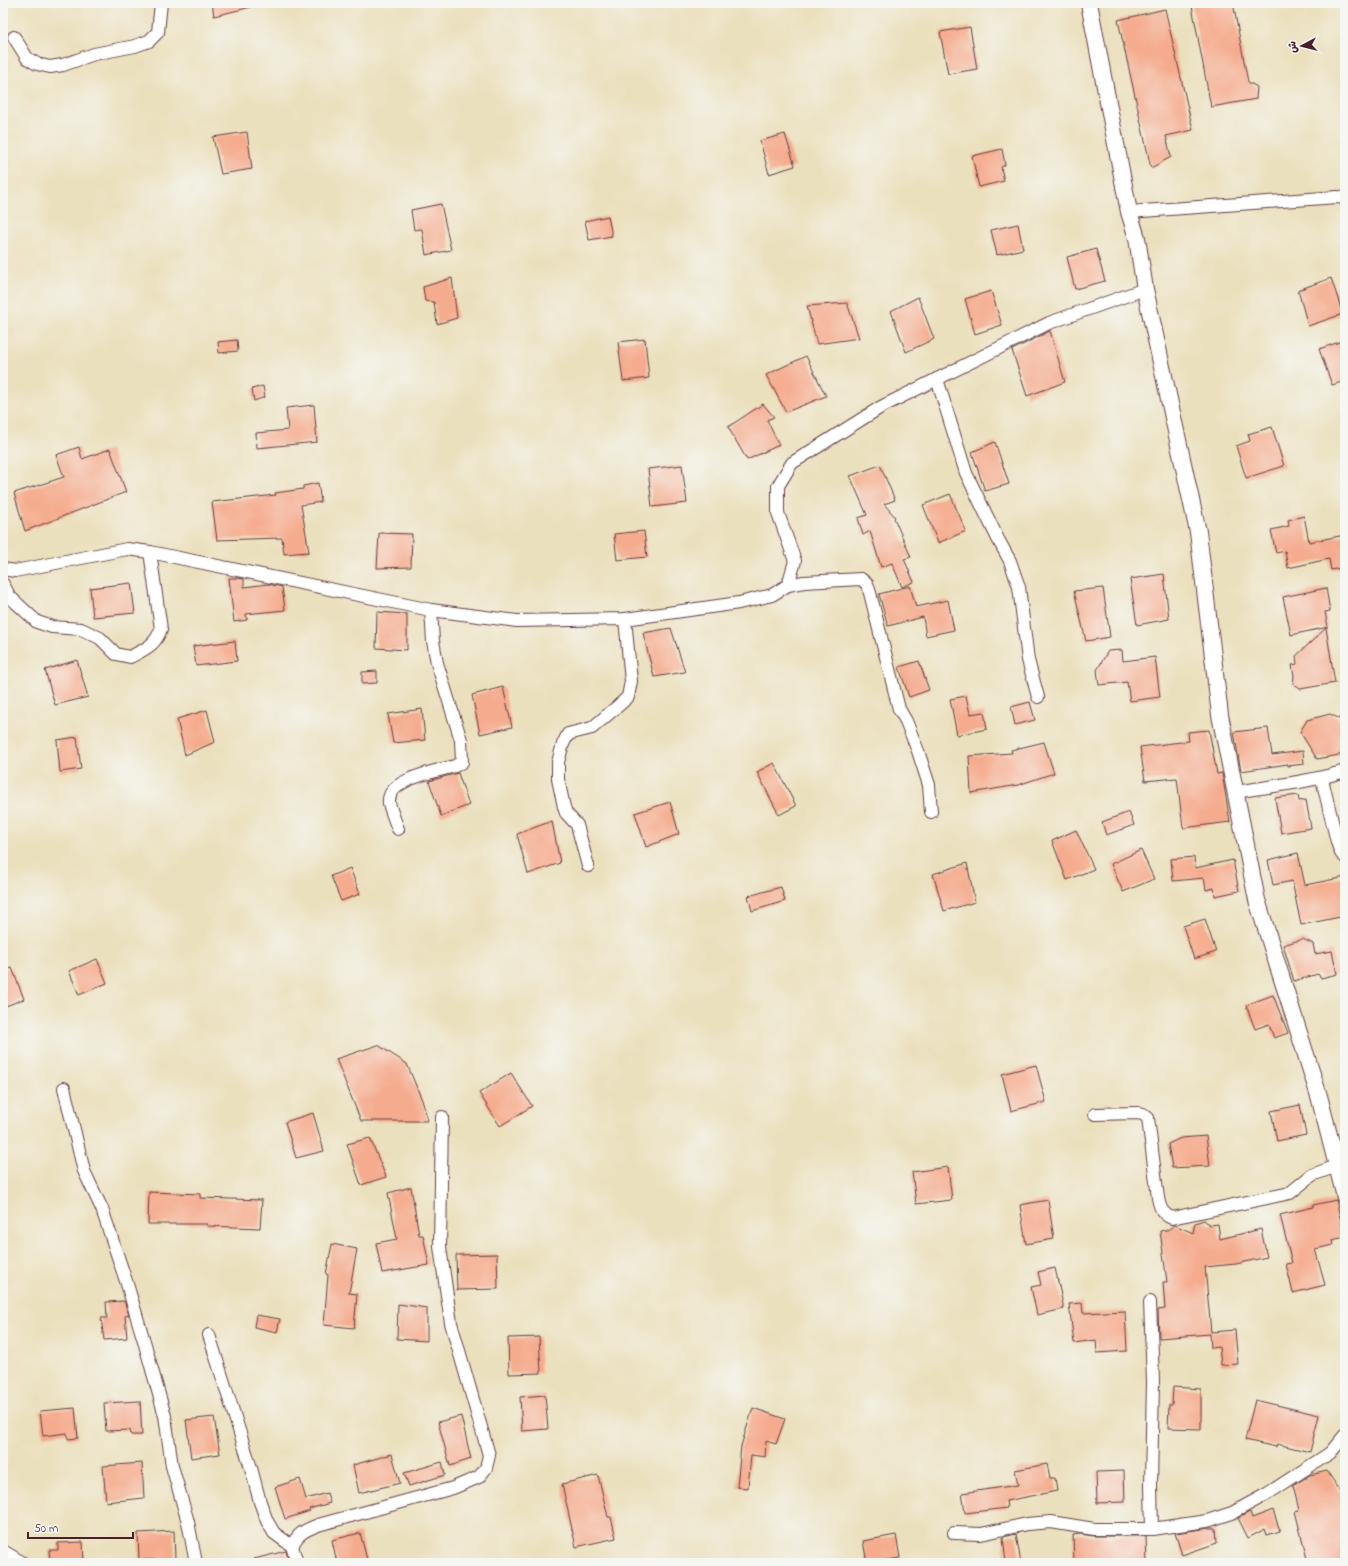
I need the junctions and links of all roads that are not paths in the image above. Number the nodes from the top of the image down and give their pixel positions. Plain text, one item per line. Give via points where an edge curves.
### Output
1 (161, 3) edge
2 (1089, 3) edge
3 (14, 37) dead end
4 (1345, 198) edge
5 (1130, 212) junction
6 (1145, 289) junction
7 (937, 379) junction
8 (150, 552) junction
9 (3, 568) edge
10 (3, 584) edge
11 (788, 586) junction
12 (431, 610) junction
13 (625, 619) junction
14 (1038, 697) dead end
15 (1345, 771) edge
16 (1322, 779) junction
17 (1236, 792) junction
18 (931, 812) dead end
19 (398, 829) dead end
20 (1345, 857) edge
21 (588, 866) dead end
22 (64, 1088) dead end
23 (1095, 1114) dead end
24 (442, 1116) dead end
25 (1337, 1166) junction
26 (1345, 1197) edge
27 (1150, 1302) dead end
28 (209, 1335) dead end
29 (1345, 1435) edge
30 (1152, 1529) junction
31 (954, 1533) dead end
32 (292, 1546) junction
33 (3, 1551) edge
34 (23, 1563) edge
35 (196, 1563) edge
36 (297, 1563) edge

1 - 3 street via 158,32 149,40 63,65 50,67 37,64 27,58
2 - 5 street
4 - 5 street
5 - 6 street
6 - 7 street via 1049,323
6 - 17 street via 1198,532 1220,715
7 - 11 street via 881,408 792,463 778,486 778,513 795,560
7 - 14 street via 966,473 1010,561 1019,587 1028,660
8 - 9 street via 127,549 14,571
8 - 10 street via 161,629 158,639 130,657 116,654 100,638 81,629 52,628 37,622 10,597
8 - 12 street
11 - 13 street via 772,595 739,603
11 - 18 street via 852,579 861,579 867,584 899,709 918,751 929,785
12 - 13 street via 517,621
12 - 19 street via 437,663 461,740 462,762 406,780 394,789 389,802
13 - 21 street via 631,681 628,697 592,728 568,734 558,762 558,779 564,807 576,825
15 - 16 street
16 - 17 street
16 - 20 street via 1337,842
17 - 25 street via 1257,900 1319,1096
22 - 35 street via 84,1171 102,1209 127,1284 165,1416 172,1466 188,1522
23 - 25 street via 1137,1113 1148,1118 1160,1208 1172,1218 1290,1193 1312,1175
24 - 32 street via 440,1247 451,1323 489,1455 486,1468 479,1477 453,1488 318,1525 302,1532
25 - 26 street
27 - 30 street via 1153,1381
28 - 32 street via 267,1521 274,1533
29 - 30 street via 1330,1453 1267,1494 1232,1513 1207,1521
30 - 31 street via 1094,1529 1051,1522 1027,1524 981,1534
32 - 36 street
33 - 34 street

